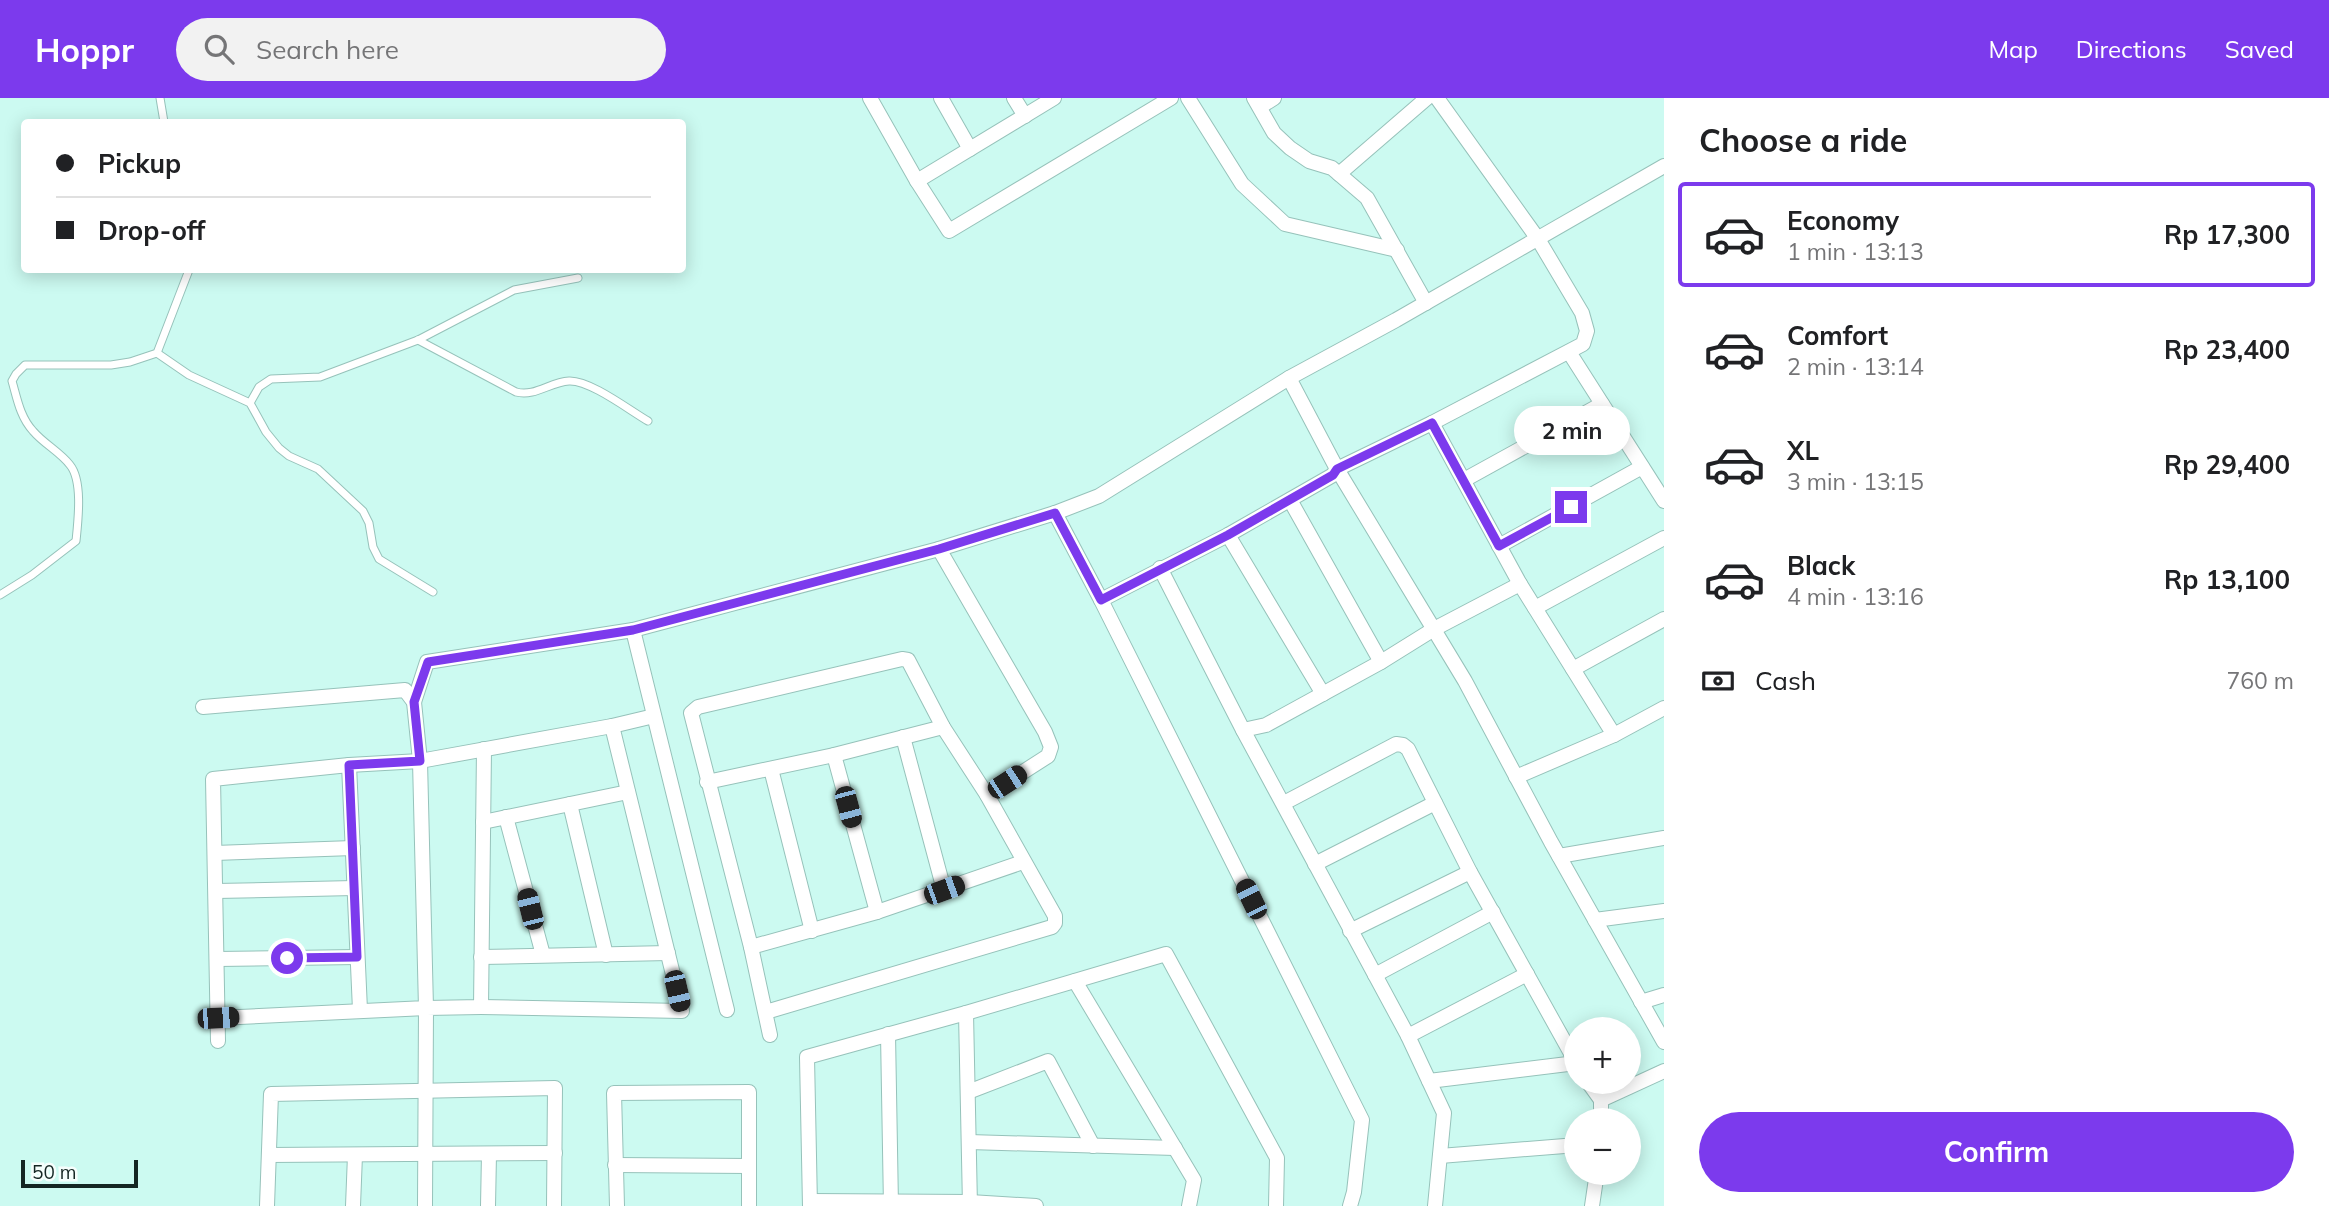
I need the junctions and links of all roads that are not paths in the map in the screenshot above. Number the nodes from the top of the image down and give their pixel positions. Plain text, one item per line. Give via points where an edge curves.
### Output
1 (160, 98) edge
2 (870, 98) edge
3 (941, 98) edge
4 (1014, 98) edge
5 (1054, 98) edge
6 (1171, 98) edge
7 (1188, 98) edge
8 (1274, 98) edge
9 (1427, 98) edge
10 (1437, 98) edge
11 (1257, 103) edge
12 (1025, 116) junction
13 (163, 119) edge
14 (970, 149) junction
15 (1664, 166) edge
16 (1339, 174) junction
17 (917, 181) junction
18 (1538, 239) junction
19 (1397, 250) junction
20 (188, 273) edge
21 (578, 278) dead end
22 (1426, 303) junction
23 (418, 340) junction
24 (1569, 352) junction
25 (157, 353) junction
26 (1289, 379) junction
27 (250, 403) junction
28 (1602, 404) junction
29 (648, 421) dead end
30 (1432, 423) junction
31 (1642, 467) junction
32 (1337, 469) junction
33 (1464, 480) junction
34 (1290, 500) junction
35 (1664, 502) edge
36 (1055, 513) junction
37 (1228, 535) junction
38 (1664, 538) edge
39 (1499, 546) junction
40 (939, 549) junction
41 (1160, 568) junction
42 (1520, 584) junction
43 (433, 592) dead end
44 (0, 595) edge
45 (1101, 600) junction
46 (1535, 608) junction
47 (1664, 619) edge
48 (1434, 629) junction
49 (633, 630) junction
50 (1381, 663) junction
51 (1573, 669) junction
52 (1322, 694) junction
53 (414, 702) junction
54 (203, 706) dead end
55 (1664, 708) edge
56 (654, 716) junction
57 (612, 726) junction
58 (943, 727) junction
59 (1243, 730) junction
60 (1614, 735) junction
61 (903, 737) junction
62 (484, 749) junction
63 (834, 755) junction
64 (420, 761) junction
65 (349, 765) junction
66 (771, 769) junction
67 (1516, 776) junction
68 (707, 782) junction
69 (628, 792) junction
70 (987, 795) junction
71 (1284, 803) junction
72 (1435, 803) junction
73 (570, 804) junction
74 (506, 817) junction
75 (483, 822) junction
76 (1664, 838) edge
77 (353, 848) junction
78 (215, 853) junction
79 (1559, 856) junction
80 (1023, 862) junction
81 (1315, 864) junction
82 (1470, 872) junction
83 (354, 888) junction
84 (944, 890) junction
85 (216, 891) junction
86 (1664, 911) edge
87 (877, 912) junction
88 (1493, 912) junction
89 (1595, 920) junction
90 (812, 930) junction
91 (1350, 931) junction
92 (751, 947) junction
93 (668, 953) junction
94 (542, 955) junction
95 (606, 955) junction
96 (357, 957) junction
97 (481, 957) junction
98 (217, 959) junction
99 (1527, 974) junction
100 (1375, 975) junction
101 (1076, 981) junction
102 (1664, 995) edge
103 (1641, 1002) junction
104 (481, 1007) junction
105 (426, 1008) junction
106 (360, 1010) junction
107 (727, 1010) dead end
108 (766, 1012) junction
109 (966, 1013) junction
110 (218, 1018) junction
111 (888, 1034) junction
112 (770, 1035) dead end
113 (1408, 1036) junction
114 (218, 1041) dead end
115 (1564, 1042) edge
116 (1664, 1042) edge
117 (1564, 1065) edge
118 (1664, 1072) edge
119 (1429, 1081) junction
120 (426, 1090) junction
121 (968, 1092) junction
122 (1597, 1094) edge
123 (1601, 1100) junction
124 (1601, 1108) edge
125 (969, 1142) junction
126 (1093, 1146) junction
127 (1564, 1146) edge
128 (1175, 1148) junction
129 (555, 1153) junction
130 (425, 1154) junction
131 (489, 1154) junction
132 (269, 1155) junction
133 (355, 1155) junction
134 (1440, 1156) junction
135 (615, 1165) junction
136 (749, 1166) junction
137 (1595, 1185) edge
138 (810, 1203) edge
139 (890, 1204) edge
140 (970, 1204) edge
141 (267, 1206) edge
142 (353, 1206) edge
143 (425, 1206) edge
144 (488, 1206) edge
145 (554, 1206) edge
146 (617, 1206) edge
147 (750, 1206) edge
148 (1036, 1206) edge
149 (1189, 1206) edge
150 (1276, 1206) edge
151 (1350, 1206) edge
152 (1435, 1206) edge
153 (1592, 1206) edge

1 - 13 lane
2 - 17 street
3 - 14 street
4 - 12 street
5 - 12 street
6 - 17 street via 949,231
7 - 19 street via 1242,184 1285,225
8 - 11 street
9 - 16 street
10 - 18 street
11 - 16 street via 1274,133 1290,148
12 - 14 street
14 - 17 street
15 - 18 street
16 - 19 street via 1367,198
18 - 22 street
18 - 24 street via 1582,313 1587,331 1583,344
19 - 22 street
20 - 25 lane
21 - 23 lane via 514,290
22 - 26 street
23 - 27 lane via 320,377 271,379 259,387
23 - 29 lane via 516,392 582,382
24 - 28 street
24 - 30 street
25 - 27 lane via 188,375
25 - 44 lane via 111,365 26,365 12,380 22,416 72,466 78,489 78,525 76,541
26 - 32 street
26 - 36 street via 1099,496
27 - 43 lane via 279,448 318,469 363,511 379,559
28 - 31 street
28 - 33 street
30 - 32 street
30 - 33 street
31 - 35 street
31 - 39 street
32 - 34 street
32 - 48 street
33 - 39 street
34 - 37 street
34 - 50 street
36 - 40 street
36 - 45 street
37 - 41 street
37 - 52 street
38 - 46 street
39 - 42 street
40 - 49 street
40 - 70 street via 1051,747 1048,756
41 - 45 street
41 - 59 street
42 - 46 street
42 - 48 street
45 - 151 street via 1362,1120
46 - 51 street
47 - 51 street
48 - 50 street
48 - 67 street
49 - 53 street via 428,662
49 - 56 street
50 - 52 street
51 - 60 street
52 - 59 street via 1266,725
53 - 54 street via 405,690
53 - 64 street
55 - 60 street
56 - 57 street
56 - 107 street
57 - 62 street
57 - 69 street
58 - 61 street
58 - 68 street via 908,660 787,686 693,710
58 - 70 street
59 - 71 street
60 - 67 street
61 - 63 street
61 - 84 street
62 - 64 street
62 - 75 street
63 - 66 street
63 - 87 street
64 - 65 street
64 - 105 street
65 - 77 street
65 - 78 street via 213,779
66 - 68 street
66 - 90 street
67 - 79 street
68 - 92 street
69 - 73 street
69 - 93 street
70 - 80 street
71 - 72 street via 1396,744 1408,749
71 - 81 street
72 - 81 street
72 - 82 street
73 - 74 street
73 - 95 street
74 - 75 street
74 - 94 street
75 - 97 street
76 - 79 street
77 - 78 street
77 - 83 street
78 - 85 street
79 - 89 street
80 - 84 street
80 - 108 street via 1055,916 1052,927
81 - 91 street
82 - 88 street
82 - 91 street
83 - 85 street
83 - 96 street
84 - 87 street
85 - 98 street
86 - 89 street
87 - 90 street
88 - 99 street
88 - 100 street
89 - 103 street
90 - 92 street
91 - 100 street
92 - 108 street
93 - 95 street
93 - 104 street via 682,1011
94 - 95 street
94 - 97 street
96 - 98 street
96 - 106 street
97 - 104 street
98 - 110 street
99 - 113 street
99 - 115 street
100 - 113 street
101 - 109 street
101 - 128 street
101 - 150 street via 1167,954 1278,1158
102 - 103 street
103 - 116 street
104 - 105 street
105 - 106 street
105 - 120 street
106 - 110 street
108 - 112 street
109 - 111 street
109 - 121 street
110 - 114 street
111 - 138 street via 807,1057
111 - 139 street
113 - 119 street
117 - 119 street
118 - 123 street
119 - 134 street via 1444,1113
120 - 129 street via 555,1088
120 - 130 street
120 - 132 street via 271,1094
121 - 125 street
121 - 126 street via 1048,1061
122 - 123 street
123 - 124 street
125 - 126 street
125 - 140 street
126 - 128 street
127 - 134 street
128 - 149 street via 1194,1180
129 - 131 street
129 - 145 street
130 - 131 street
130 - 133 street
130 - 143 street
131 - 144 street
132 - 133 street
132 - 141 street
133 - 142 street
134 - 152 street
135 - 136 street
135 - 136 street via 614,1093 749,1092
135 - 146 street
136 - 147 street
137 - 153 street
138 - 139 street
139 - 140 street
140 - 148 street

